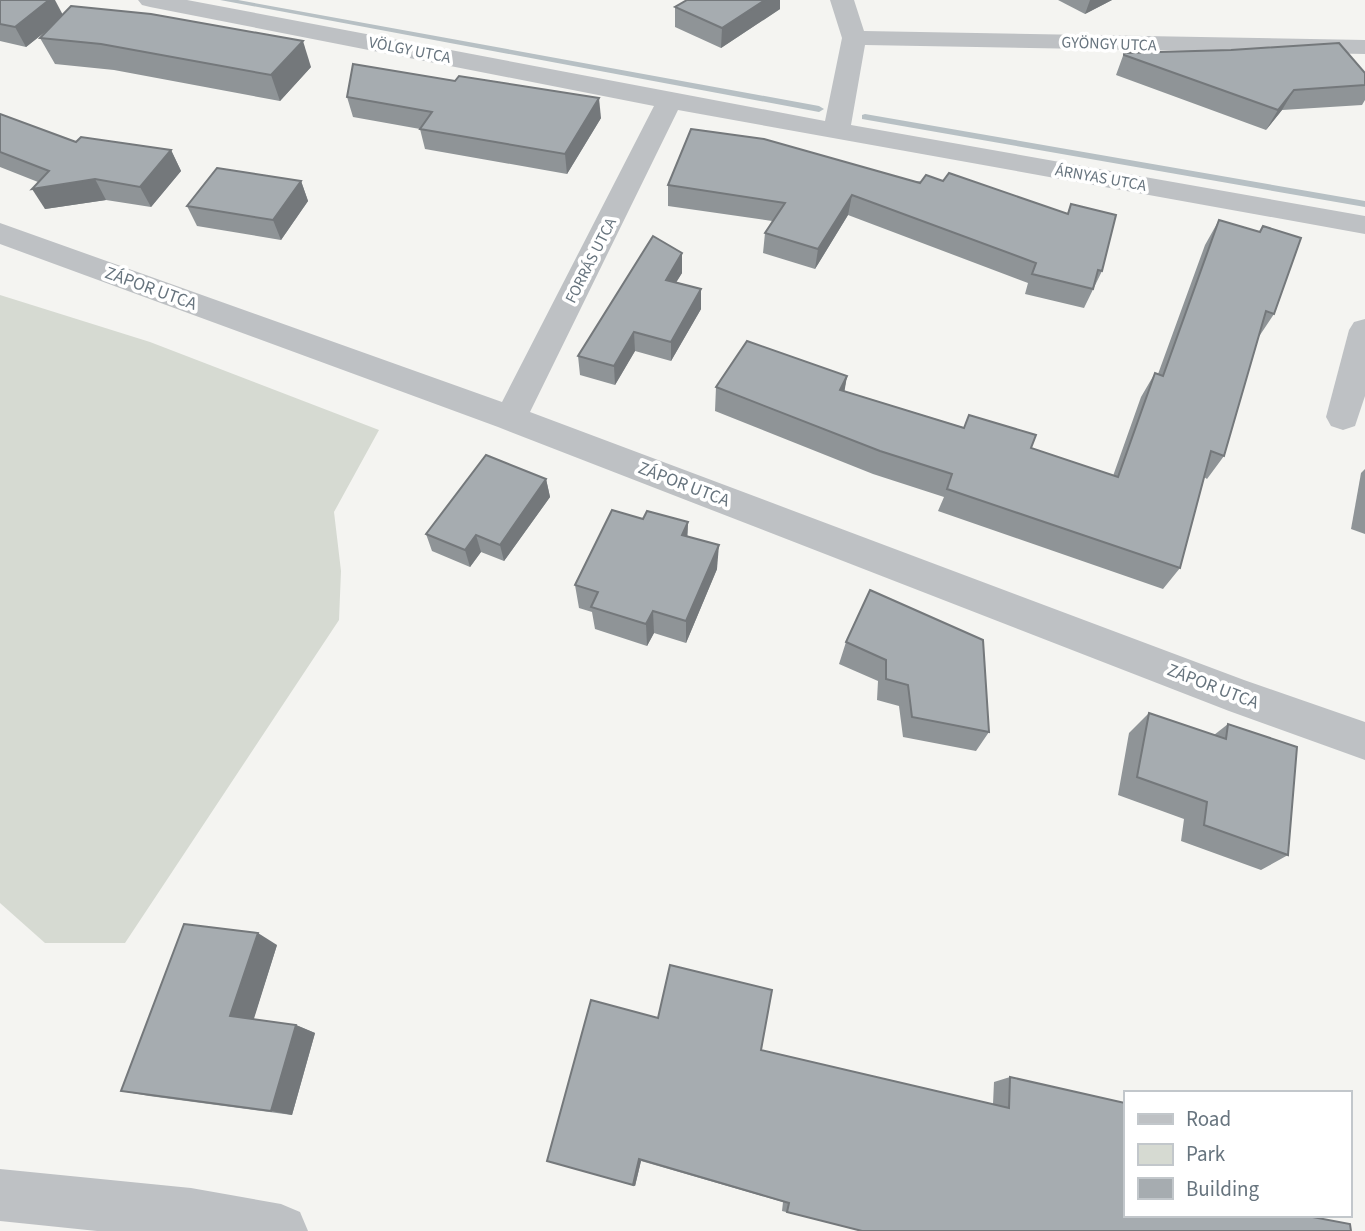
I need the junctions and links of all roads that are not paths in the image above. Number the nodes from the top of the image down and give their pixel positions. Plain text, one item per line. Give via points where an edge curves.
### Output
1 (150, 0) edge
2 (842, 0) edge
3 (854, 38) junction
4 (1365, 47) edge
5 (670, 101) junction
6 (837, 129) junction
7 (1365, 225) edge
8 (0, 233) edge
9 (1365, 330) edge
10 (1343, 416) dead end
11 (510, 418) junction
12 (1365, 741) edge
13 (0, 1195) edge
14 (189, 1222) edge
15 (281, 1231) edge

1 - 5 street, VÖLGY UTCA
2 - 3 street
3 - 4 street, GYÖNGY UTCA
3 - 6 street
5 - 6 street, ÁRNYAS UTCA
5 - 11 street, FORRÁS UTCA
6 - 7 street, ÁRNYAS UTCA
8 - 11 street, ZÁPOR UTCA
9 - 10 street
11 - 12 street, ZÁPOR UTCA
13 - 14 street
14 - 15 street

